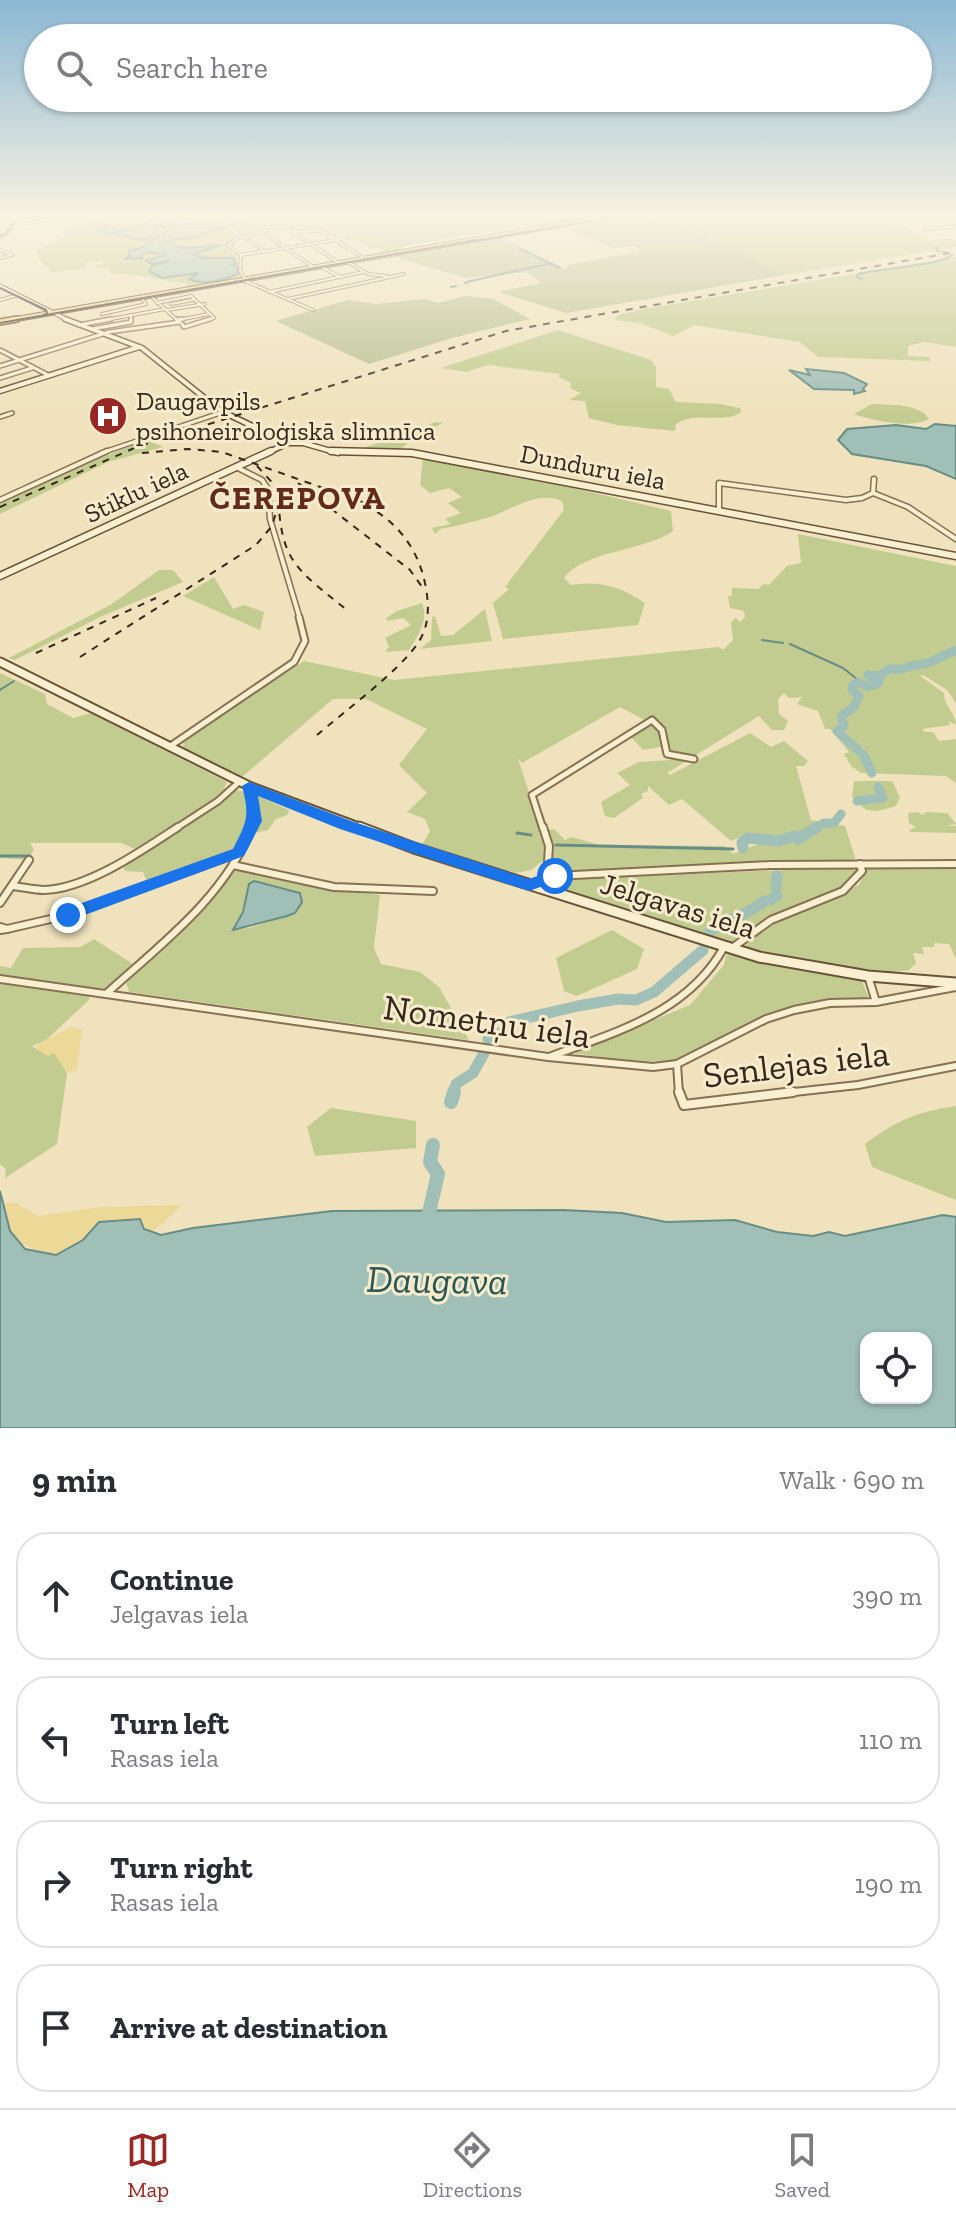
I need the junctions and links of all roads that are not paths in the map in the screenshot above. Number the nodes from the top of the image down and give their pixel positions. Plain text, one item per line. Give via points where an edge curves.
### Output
1 (223, 283) edge
2 (251, 283) edge
3 (313, 283) edge
4 (364, 283) edge
5 (0, 286) edge
6 (269, 292) junction
7 (18, 295) junction
8 (153, 298) dead end
9 (288, 299) junction
10 (0, 300) edge
11 (143, 300) dead end
12 (159, 304) junction
13 (202, 304) junction
14 (97, 308) dead end
15 (166, 310) junction
16 (313, 310) dead end
17 (51, 312) junction
18 (102, 314) junction
19 (210, 314) junction
20 (131, 315) junction
21 (111, 319) junction
22 (0, 322) edge
23 (180, 322) junction
24 (79, 325) junction
25 (172, 326) dead end
26 (92, 329) junction
27 (105, 334) junction
28 (140, 347) junction
29 (0, 350) edge
30 (19, 360) junction
31 (0, 366) edge
32 (33, 367) junction
33 (48, 375) junction
34 (0, 378) edge
35 (0, 391) edge
36 (12, 413) dead end
37 (226, 414) junction
38 (0, 417) edge
39 (288, 443) junction
40 (236, 467) junction
41 (874, 479) dead end
42 (873, 493) junction
43 (0, 500) edge
44 (719, 511) junction
45 (956, 539) edge
46 (956, 556) edge
47 (0, 576) edge
48 (2, 665) edge
49 (169, 747) junction
50 (694, 759) dead end
51 (239, 782) junction
52 (249, 786) junction
53 (239, 852) junction
54 (29, 860) dead end
55 (860, 864) junction
56 (956, 864) edge
57 (233, 865) junction
58 (547, 877) junction
59 (529, 885) junction
60 (13, 886) junction
61 (433, 891) dead end
62 (0, 903) edge
63 (2, 929) edge
64 (728, 947) junction
65 (868, 976) junction
66 (0, 979) edge
67 (956, 985) edge
68 (106, 994) junction
69 (876, 1002) junction
70 (548, 1057) junction
71 (677, 1064) junction
72 (956, 1066) edge

1 - 17 main road
2 - 6 street
3 - 6 street
4 - 9 street
5 - 7 street, Dunduru iela
6 - 9 street
7 - 10 street
7 - 17 street, Dunduru iela
8 - 12 street
9 - 16 street
11 - 18 street via 146,304
12 - 13 street
12 - 15 street
13 - 15 street
13 - 19 street
14 - 18 street
15 - 20 street
15 - 23 street
17 - 22 main road
17 - 24 street, Dunduru iela
18 - 21 street
19 - 23 street
19 - 23 street via 214,318 184,327
20 - 21 street
20 - 26 street via 131,322
21 - 24 street
23 - 25 street
23 - 27 street
24 - 26 street, Dunduru iela
26 - 27 street, Dunduru iela
27 - 28 street, Dunduru iela
27 - 30 street
28 - 33 street
28 - 37 street, Dunduru iela
29 - 30 street
30 - 31 street
30 - 32 street
32 - 33 street
32 - 34 street
33 - 35 street
36 - 38 street
37 - 39 street, Dunduru iela
37 - 43 street via 98,454
39 - 40 street, Stiklu iela
39 - 44 street, Dunduru iela via 338,453 412,453
40 - 47 street, Stiklu iela
40 - 49 street via 262,480 268,489 270,519 305,647 286,669
41 - 42 street
42 - 44 street via 862,501 724,482 719,483
42 - 45 street via 909,505
44 - 46 street, Dunduru iela
48 - 49 street, Jelgavas iela
49 - 51 street, Jelgavas iela
50 - 58 street via 667,754 662,730 652,720 532,795 549,846
51 - 52 street, Jelgavas iela
51 - 60 street via 119,866 57,888
52 - 53 street via 255,821
52 - 59 street, Jelgavas iela via 346,825
53 - 57 street
53 - 63 street via 68,915
54 - 60 street
55 - 56 street
55 - 58 street
55 - 64 street via 862,871 851,885 771,920
57 - 61 street via 334,887
57 - 68 street via 204,901
58 - 59 street
59 - 64 street, Jelgavas iela
60 - 62 street
64 - 65 street, Jelgavas iela
64 - 70 street via 717,965 668,1009
65 - 67 street, Jelgavas iela
65 - 69 street
66 - 68 street, Nometņu iela
67 - 69 street, Nometņu iela
68 - 70 street, Nometņu iela
69 - 71 street, Nometņu iela via 794,1010
70 - 71 street, Nometņu iela via 643,1067
71 - 72 street, Senlejas iela via 684,1105 858,1085

